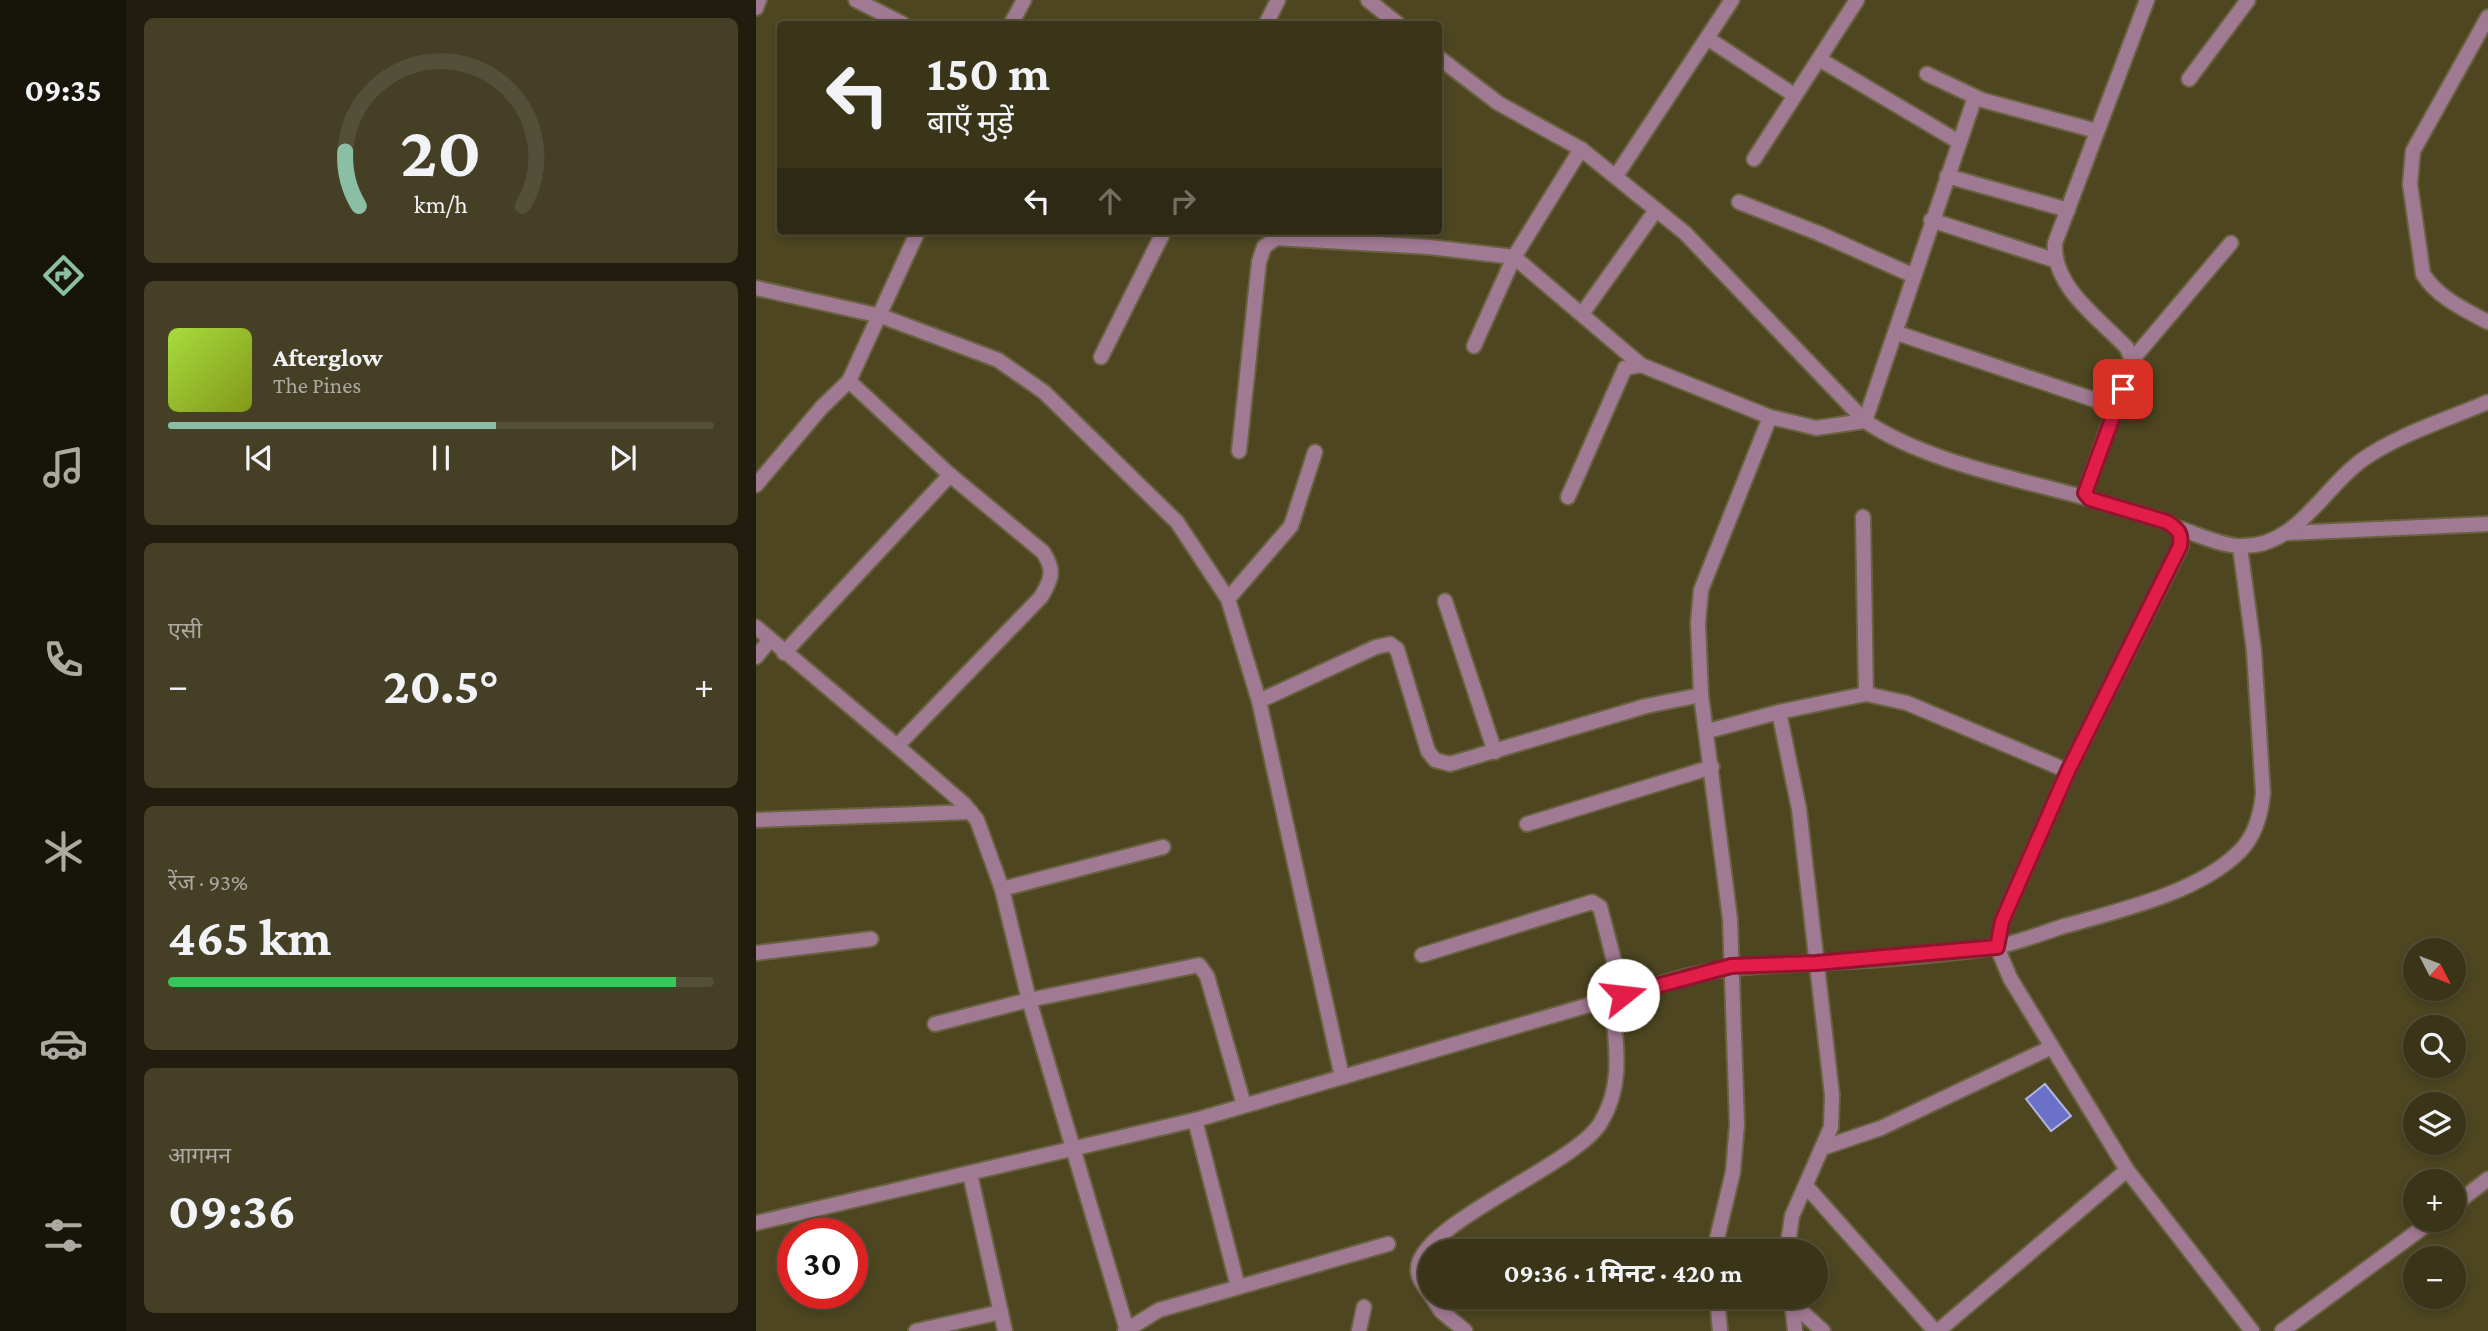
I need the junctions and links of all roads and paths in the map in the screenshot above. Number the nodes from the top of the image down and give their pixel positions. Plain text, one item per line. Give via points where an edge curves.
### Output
1 (759, 0) edge
2 (856, 0) edge
3 (1024, 0) edge
4 (1278, 0) edge
5 (1367, 0) edge
6 (1732, 0) edge
7 (1857, 0) edge
8 (2147, 0) edge
9 (2248, 0) edge
10 (756, 8) edge
11 (897, 21) edge
12 (1013, 21) edge
13 (1268, 21) edge
14 (1394, 21) edge
15 (2487, 24) edge
16 (1707, 38) junction
17 (1819, 59) junction
18 (1442, 60) edge
19 (1927, 74) dead end
20 (2189, 79) dead end
21 (1794, 95) junction
22 (1975, 97) junction
23 (2098, 131) junction
24 (1959, 142) junction
25 (1581, 149) junction
26 (1754, 159) dead end
27 (1616, 176) junction
28 (1947, 176) junction
29 (1739, 202) dead end
30 (1656, 210) junction
31 (2068, 210) junction
32 (1931, 220) junction
33 (916, 235) edge
34 (1162, 235) edge
35 (2231, 243) dead end
36 (1514, 257) junction
37 (2054, 260) junction
38 (1912, 275) junction
39 (756, 288) edge
40 (1582, 314) junction
41 (881, 316) junction
42 (2488, 323) edge
43 (1897, 333) junction
44 (1474, 346) dead end
45 (1101, 357) dead end
46 (2132, 360) junction
47 (1642, 365) junction
48 (849, 381) junction
49 (2488, 402) edge
50 (2116, 407) junction
51 (1770, 417) junction
52 (1865, 421) junction
53 (1239, 451) dead end
54 (1315, 452) dead end
55 (950, 475) junction
56 (756, 485) edge
57 (1568, 497) dead end
58 (2090, 499) junction
59 (1863, 517) dead end
60 (2488, 524) edge
61 (2178, 528) junction
62 (2288, 533) junction
63 (2240, 547) junction
64 (1228, 599) junction
65 (1446, 601) dead end
66 (756, 627) edge
67 (770, 640) junction
68 (785, 653) junction
69 (756, 657) edge
70 (1866, 694) junction
71 (1701, 695) junction
72 (1259, 701) junction
73 (1779, 712) junction
74 (1708, 731) junction
75 (897, 746) junction
76 (1495, 752) junction
77 (1712, 767) junction
78 (2068, 771) junction
79 (971, 812) junction
80 (756, 820) edge
81 (1527, 824) dead end
82 (1163, 847) dead end
83 (1002, 889) junction
84 (871, 939) dead end
85 (1997, 947) junction
86 (756, 953) edge
87 (1422, 955) dead end
88 (1816, 963) junction
89 (1731, 966) junction
90 (1617, 997) junction
91 (1029, 1000) junction
92 (935, 1024) dead end
93 (2052, 1047) junction
94 (1342, 1077) junction
95 (1244, 1105) junction
96 (1195, 1120) junction
97 (1822, 1149) junction
98 (1076, 1150) junction
99 (2127, 1170) junction
100 (971, 1174) junction
101 (2488, 1179) edge
102 (1806, 1186) junction
103 (2466, 1196) edge
104 (756, 1223) edge
105 (2417, 1232) edge
106 (1440, 1239) edge
107 (1717, 1239) edge
108 (1789, 1239) edge
109 (1388, 1244) dead end
110 (1238, 1287) junction
111 (1364, 1307) dead end
112 (1440, 1309) edge
113 (1718, 1309) edge
114 (1793, 1309) edge
115 (1801, 1309) edge
116 (1001, 1312) junction
117 (2254, 1330) edge
118 (916, 1331) edge
119 (1005, 1331) edge
120 (1126, 1331) edge
121 (1359, 1331) edge
122 (1465, 1331) edge
123 (1720, 1331) edge
124 (1795, 1331) edge
125 (1823, 1331) edge
126 (1936, 1331) edge
127 (2282, 1331) edge

1 - 10 street
2 - 11 street
3 - 12 street
4 - 13 street
5 - 14 street
6 - 16 street
7 - 17 street
8 - 23 street
9 - 20 street
15 - 42 street via 2413,151 2410,184 2423,274 2430,286
16 - 21 street
16 - 27 street
17 - 21 street
17 - 24 street
18 - 25 street via 1499,103
19 - 22 street
21 - 26 street
22 - 23 street
22 - 24 street
23 - 31 street
24 - 28 street
25 - 27 street
25 - 36 street
27 - 30 street
28 - 31 street
28 - 32 street
29 - 38 street
30 - 40 street
30 - 52 street via 1702,249
31 - 37 street via 2055,243
32 - 37 street
32 - 38 street
33 - 41 street
34 - 45 street
35 - 46 street
36 - 40 street
36 - 44 street
36 - 53 street via 1339,241 1276,238 1269,242 1259,262
37 - 46 street via 2070,288 2127,348
38 - 43 street
39 - 41 street
40 - 47 street
41 - 48 street
41 - 64 street via 998,360 1044,392 1177,522
43 - 50 street
43 - 52 street
46 - 50 street
47 - 51 street
47 - 57 street via 1625,368
48 - 55 street
48 - 56 street
49 - 62 street via 2381,447 2340,478
50 - 58 street via 2085,486
51 - 52 street via 1816,428
51 - 71 street via 1701,590
52 - 58 street via 1920,450
54 - 64 street via 1291,526
55 - 68 street
55 - 75 street via 1043,552 1051,565 1051,580 1041,597
58 - 61 street
59 - 70 street
60 - 62 street
61 - 63 street
61 - 78 street via 2180,546
62 - 63 street
63 - 85 street via 2254,651 2263,793 2253,835 2211,873 2169,892
64 - 72 street
65 - 76 street
66 - 67 street
67 - 68 street
67 - 69 street
68 - 75 street
70 - 73 street
70 - 78 street via 1907,703
71 - 74 street
71 - 76 street via 1646,706
72 - 76 street via 1390,644 1397,649 1428,751 1435,760 1450,764
72 - 94 street
73 - 74 street
73 - 88 street via 1799,809
74 - 77 street
75 - 79 street
77 - 81 street
77 - 89 street
78 - 85 street via 2002,921
79 - 80 street
79 - 83 street via 984,834
82 - 83 street
83 - 91 street
84 - 86 street
85 - 88 street
85 - 93 street via 2010,978
87 - 90 street via 1592,902 1600,907
88 - 89 street
88 - 97 street via 1832,1095 1830,1127
89 - 90 street
89 - 107 street via 1737,1124 1733,1172
90 - 94 street
90 - 106 street via 1617,1085 1600,1126
91 - 92 street
91 - 95 street via 1199,965 1207,976
91 - 98 street
93 - 97 street via 1881,1128
93 - 99 street
94 - 95 street
95 - 96 street
96 - 98 street
96 - 110 street
97 - 102 street
98 - 100 street
98 - 120 street
99 - 117 street
99 - 126 street
100 - 104 street
100 - 116 street
101 - 103 street
102 - 108 street via 1792,1216
102 - 126 street
105 - 127 street
109 - 110 street
110 - 120 street via 1159,1310
111 - 121 street
112 - 122 street
113 - 123 street
114 - 124 street
115 - 125 street
116 - 118 street
116 - 119 street

